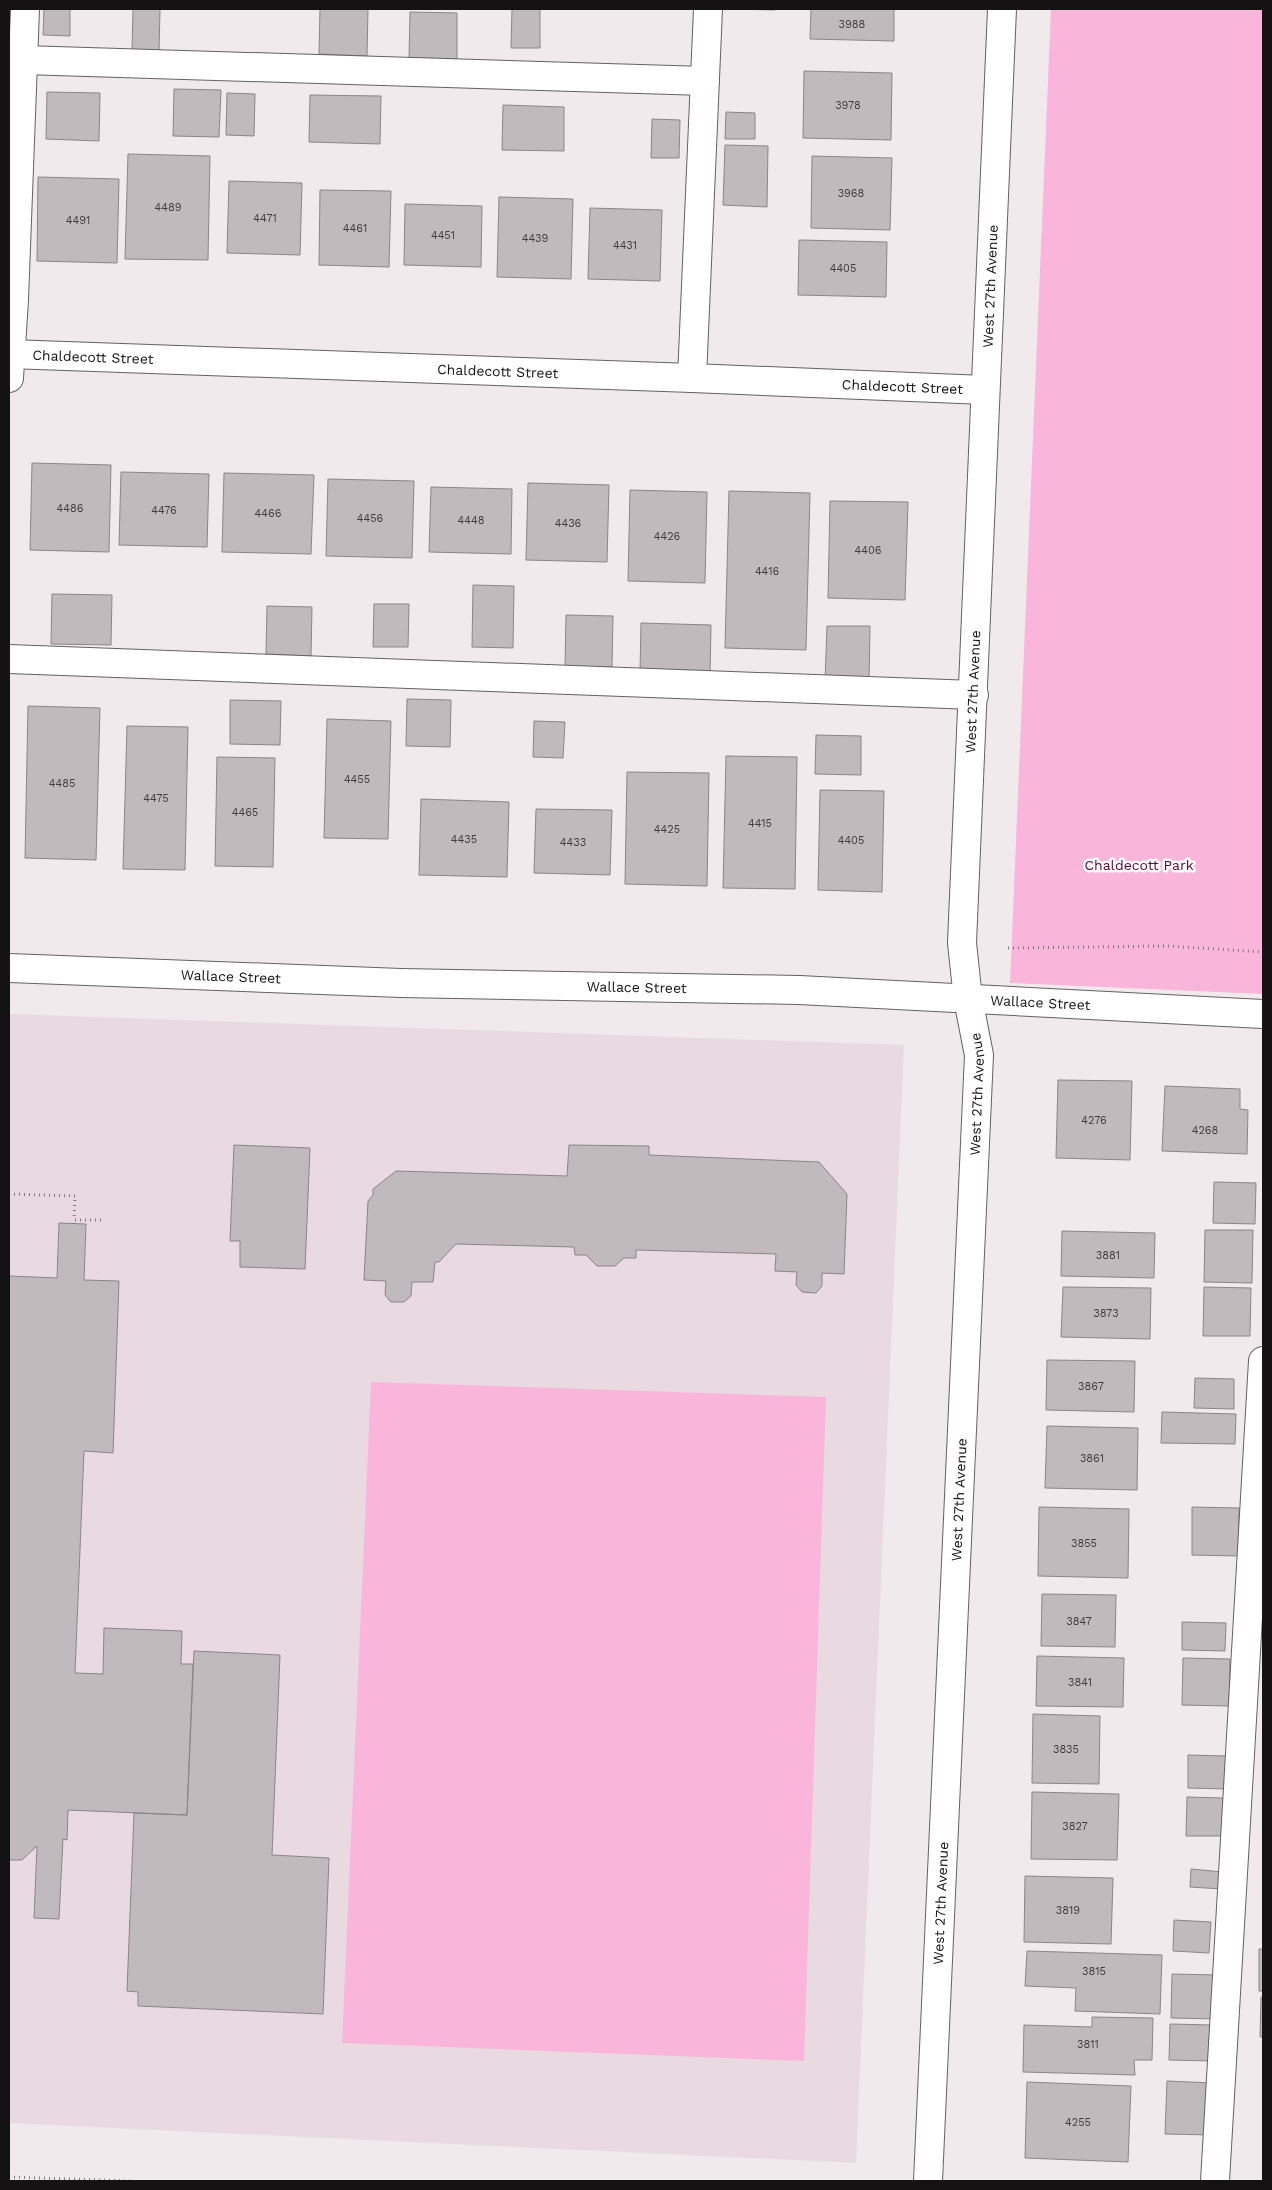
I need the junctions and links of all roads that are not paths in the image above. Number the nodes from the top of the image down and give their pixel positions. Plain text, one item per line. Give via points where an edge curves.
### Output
1 (25, 9) edge
2 (708, 9) edge
3 (1002, 9) edge
4 (23, 60) junction
5 (705, 81) junction
6 (9, 362) edge
7 (692, 378) junction
8 (985, 390) junction
9 (9, 659) edge
10 (974, 694) junction
11 (9, 968) edge
12 (968, 998) junction
13 (1263, 1014) edge
14 (1263, 1361) edge
15 (928, 2181) edge
16 (1215, 2181) edge

1 - 4 street
2 - 5 street
3 - 8 street, West 27th Avenue
4 - 5 street
4 - 6 street
5 - 7 street
6 - 7 street, Chaldecott Street
7 - 8 street, Chaldecott Street
8 - 10 street, West 27th Avenue
9 - 10 street
10 - 12 street, West 27th Avenue via 962,943
11 - 12 street, Wallace Street via 401,983 799,990
12 - 13 street, Wallace Street
12 - 15 street, West 27th Avenue via 979,1055
14 - 16 street

